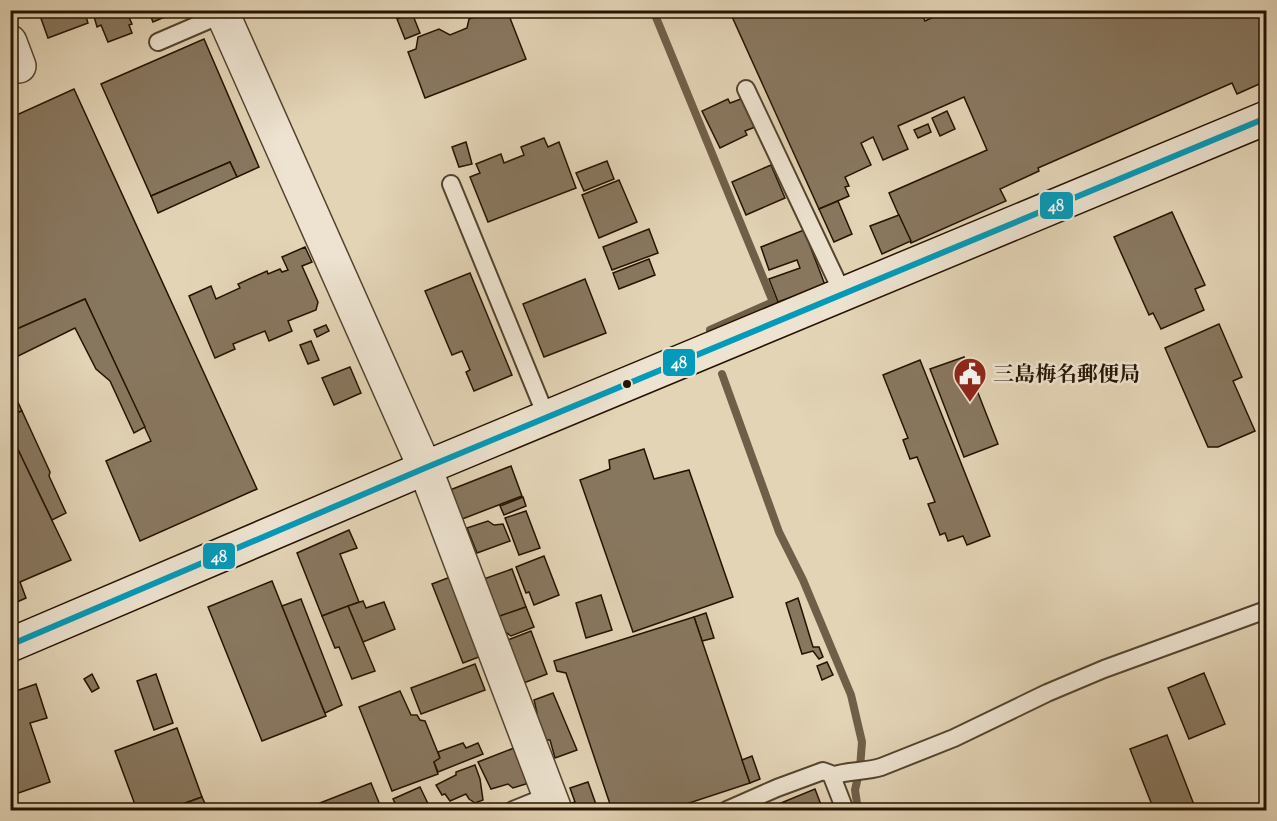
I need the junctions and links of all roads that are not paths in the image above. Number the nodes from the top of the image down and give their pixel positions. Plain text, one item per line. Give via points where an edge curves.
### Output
1 (222, 12) edge
2 (158, 42) dead end
3 (746, 89) dead end
4 (1266, 118) edge
5 (451, 184) dead end
6 (843, 294) junction
7 (546, 418) junction
8 (425, 468) junction
9 (1266, 610) edge
10 (10, 645) edge
11 (832, 776) junction
12 (552, 803) edge
13 (513, 810) edge
14 (727, 810) edge
15 (845, 810) edge

1 - 2 lane
1 - 8 main road
3 - 6 lane
4 - 6 main road
5 - 7 lane
6 - 7 main road
7 - 8 main road
8 - 10 main road
8 - 12 main road
9 - 11 lane via 1104,669 954,738 871,770
11 - 14 lane via 823,771
11 - 15 lane
12 - 13 lane

